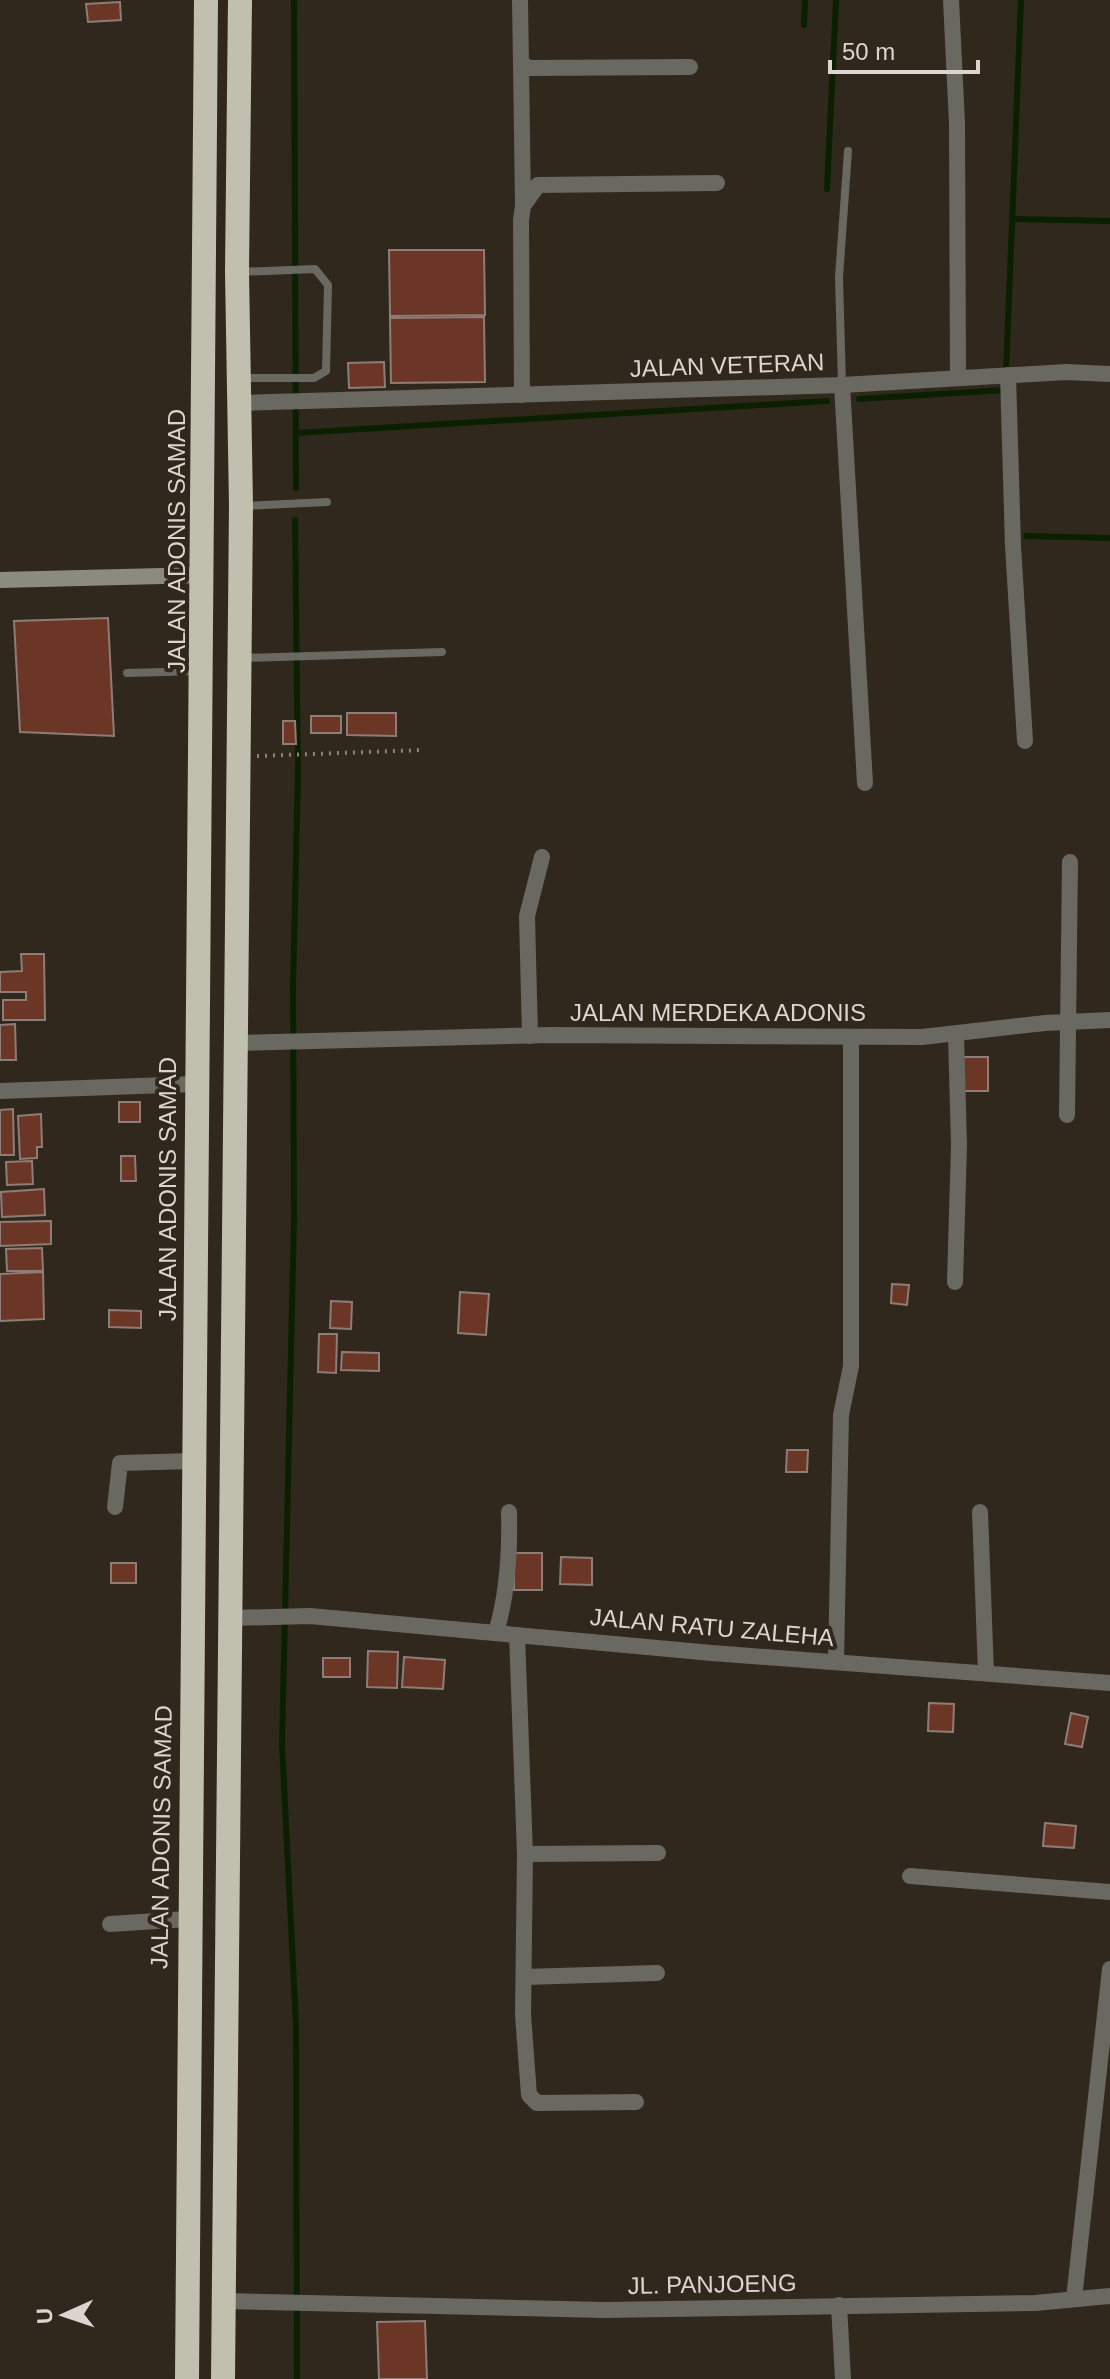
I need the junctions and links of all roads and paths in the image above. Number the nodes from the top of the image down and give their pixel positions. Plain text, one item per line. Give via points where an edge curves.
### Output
1 (206, 0) edge
2 (240, 0) edge
3 (520, 0) edge
4 (951, 0) edge
5 (521, 64) junction
6 (690, 67) dead end
7 (848, 151) dead end
8 (717, 183) dead end
9 (523, 206) junction
10 (237, 272) junction
11 (206, 276) junction
12 (1110, 374) edge
13 (1008, 375) junction
14 (240, 378) junction
15 (958, 378) junction
16 (842, 385) junction
17 (522, 395) junction
18 (240, 403) junction
19 (327, 502) dead end
20 (241, 506) junction
21 (203, 575) junction
22 (0, 580) edge
23 (442, 652) dead end
24 (239, 658) junction
25 (203, 671) junction
26 (127, 673) dead end
27 (1025, 741) dead end
28 (422, 750) dead end
29 (267, 755) dead end
30 (865, 783) dead end
31 (542, 857) dead end
32 (1070, 862) dead end
33 (237, 879) junction
34 (200, 880) junction
35 (1110, 1020) edge
36 (1067, 1022) junction
37 (956, 1035) junction
38 (530, 1036) junction
39 (851, 1037) junction
40 (237, 1043) junction
41 (195, 1084) junction
42 (0, 1091) edge
43 (1067, 1115) dead end
44 (955, 1282) dead end
45 (194, 1461) junction
46 (115, 1507) dead end
47 (509, 1512) dead end
48 (980, 1512) dead end
49 (229, 1618) junction
50 (496, 1632) junction
51 (517, 1635) junction
52 (836, 1661) junction
53 (986, 1673) junction
54 (1110, 1683) edge
55 (658, 1853) dead end
56 (525, 1854) junction
57 (910, 1876) dead end
58 (1110, 1892) edge
59 (188, 1919) junction
60 (110, 1924) dead end
61 (1110, 1969) edge
62 (657, 1973) dead end
63 (525, 1977) junction
64 (636, 2102) dead end
65 (1110, 2296) edge
66 (1074, 2299) junction
67 (185, 2300) junction
68 (222, 2301) junction
69 (839, 2305) junction
70 (187, 2379) edge
71 (223, 2379) edge
72 (843, 2379) edge

1 - 11 highway, JALAN ADONIS SAMAD
2 - 10 highway
3 - 5 street
4 - 15 street via 960,242
5 - 6 street via 540,69
5 - 9 street
7 - 16 lane via 839,277
8 - 9 street via 538,185
9 - 17 street
10 - 11 highway
10 - 14 highway
10 - 14 lane via 315,269 328,285 327,366 314,378
11 - 21 highway, JALAN ADONIS SAMAD
12 - 13 street, JALAN VETERAN
13 - 15 street, JALAN VETERAN
13 - 27 street
14 - 18 highway
15 - 16 street, JALAN VETERAN
16 - 17 street, JALAN VETERAN
16 - 30 street
17 - 18 street, JALAN VETERAN
18 - 20 highway
19 - 20 lane
20 - 24 highway
21 - 22 street
21 - 25 highway, JALAN ADONIS SAMAD
23 - 24 lane
24 - 33 highway
25 - 26 lane
25 - 34 highway, JALAN ADONIS SAMAD
28 - 29 path
31 - 38 street via 527,916
32 - 36 street
33 - 34 highway
33 - 40 highway
34 - 41 highway, JALAN ADONIS SAMAD
35 - 36 street, JALAN MERDEKA ADONIS
36 - 37 street, JALAN MERDEKA ADONIS
36 - 43 street
37 - 39 street, JALAN MERDEKA ADONIS
37 - 44 street
38 - 39 street, JALAN MERDEKA ADONIS
38 - 40 street, JALAN MERDEKA ADONIS
39 - 52 street via 851,1366 841,1415
40 - 49 highway
41 - 42 street
41 - 45 highway, JALAN ADONIS SAMAD
45 - 46 street via 120,1463
45 - 59 highway, JALAN ADONIS SAMAD
47 - 50 street via 510,1549
48 - 53 street
49 - 50 street, JALAN RATU ZALEHA via 310,1616
49 - 68 highway
50 - 51 street, JALAN RATU ZALEHA
51 - 52 street, JALAN RATU ZALEHA
51 - 56 street
52 - 53 street, JALAN RATU ZALEHA
53 - 54 street, JALAN RATU ZALEHA
55 - 56 street
56 - 63 street
57 - 58 street
59 - 60 street
59 - 67 highway, JALAN ADONIS SAMAD
61 - 66 street
62 - 63 street
63 - 64 street via 529,2095 537,2103 552,2104
65 - 66 street, JL. PANJOENG
66 - 69 street, JL. PANJOENG
67 - 68 highway
67 - 70 highway, JALAN ADONIS SAMAD
68 - 69 street, JL. PANJOENG via 604,2310
68 - 71 highway
69 - 72 street

